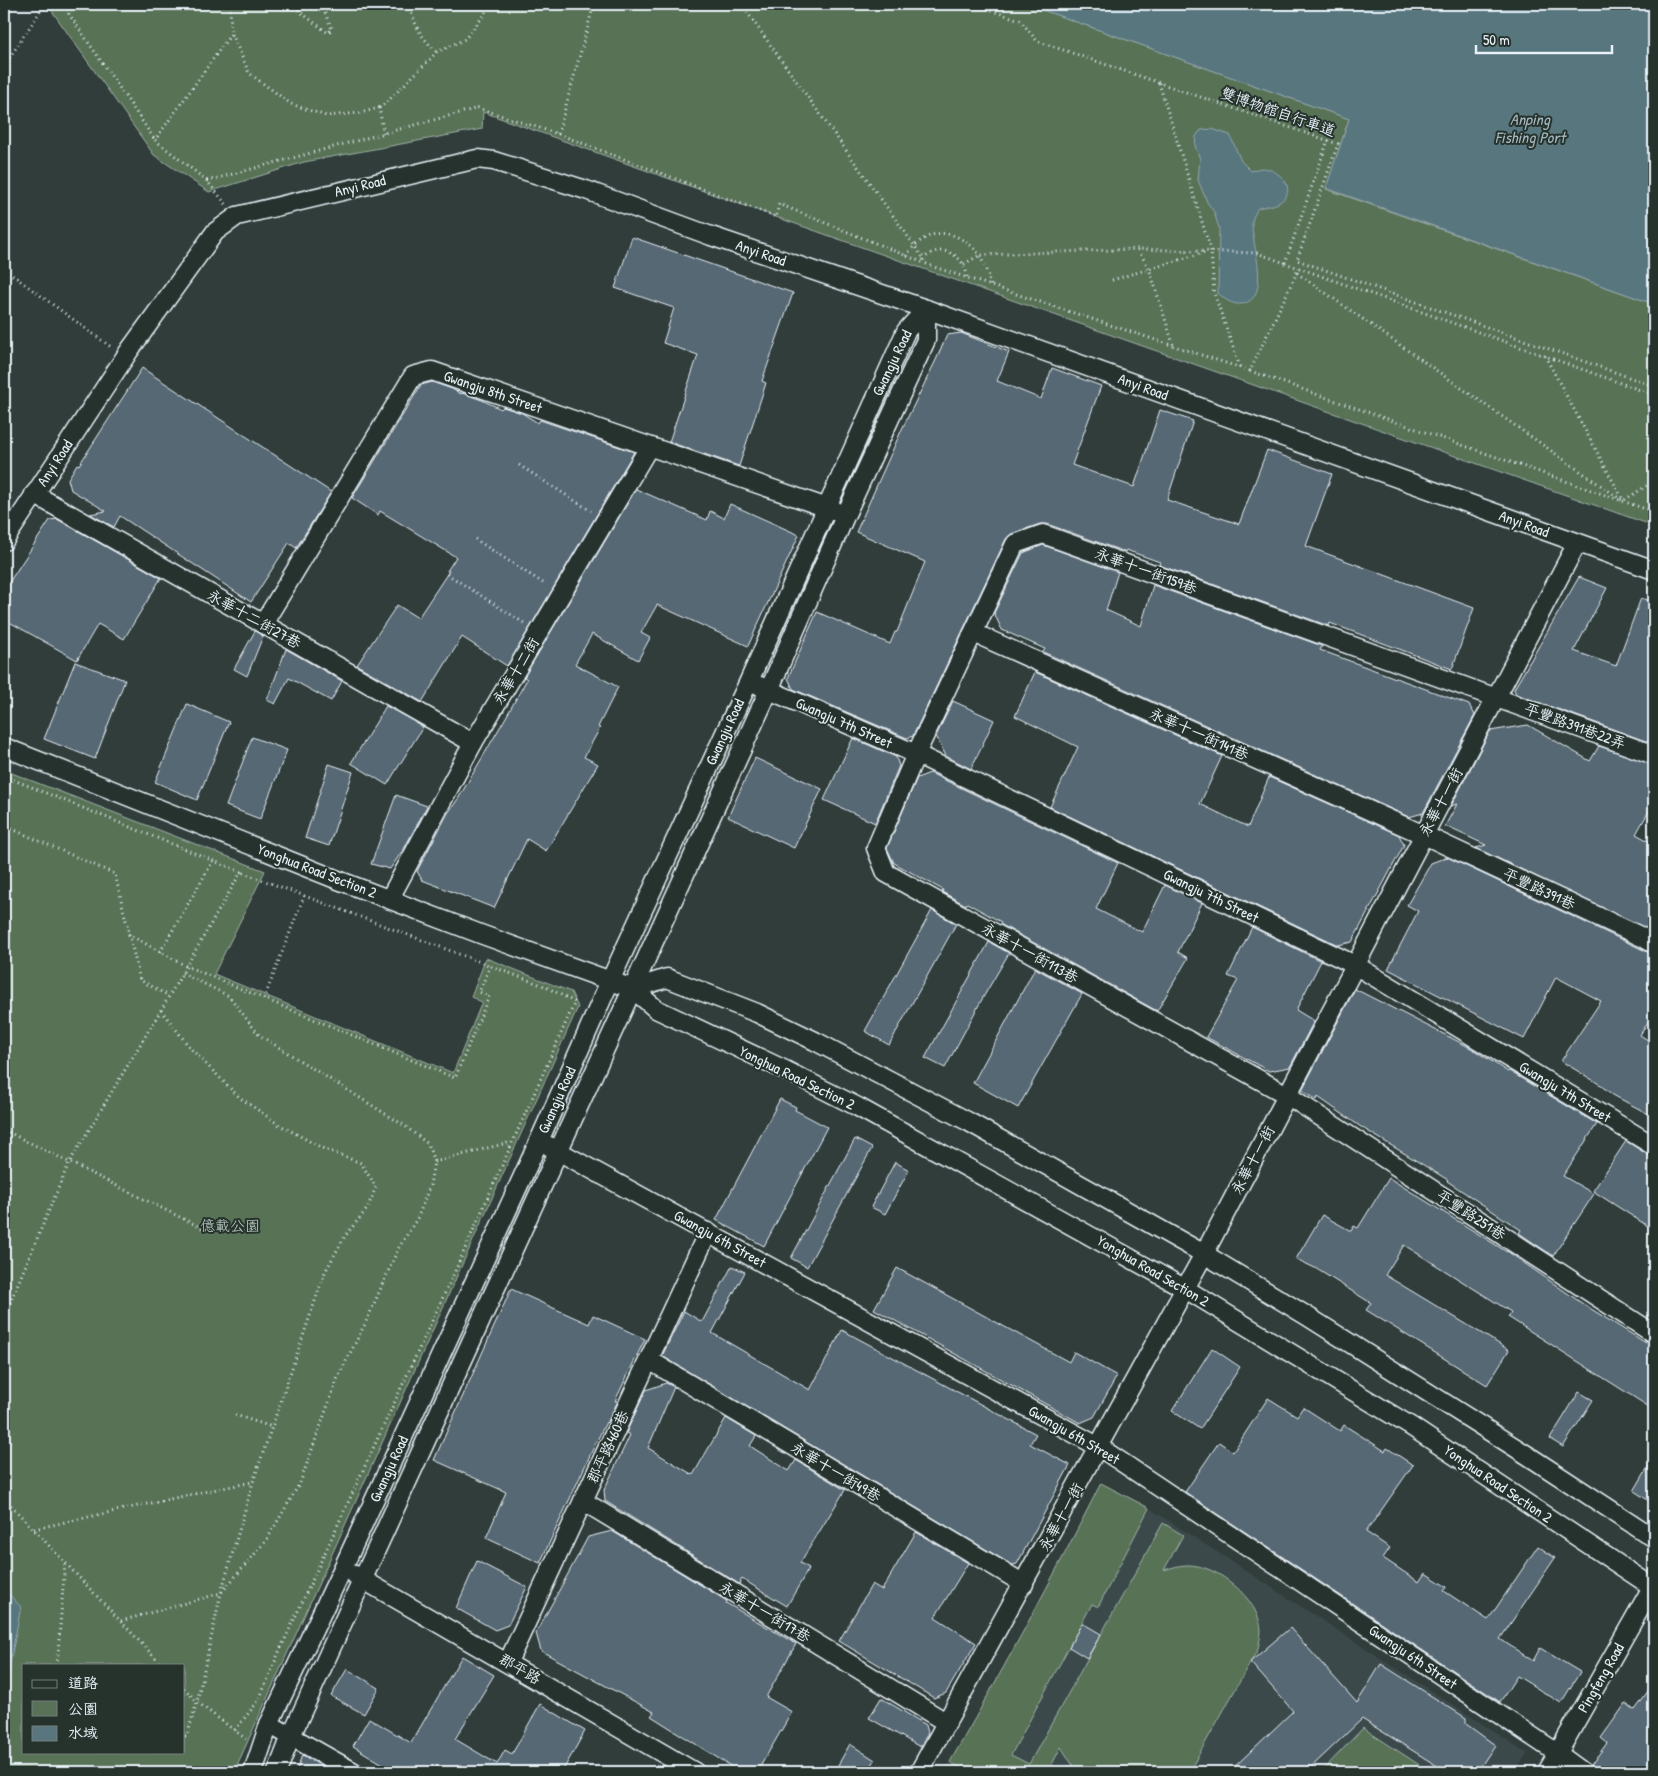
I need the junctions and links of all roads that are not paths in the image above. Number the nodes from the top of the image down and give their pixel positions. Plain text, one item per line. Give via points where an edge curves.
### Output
1 (926, 309) junction
2 (649, 447) junction
3 (34, 494) junction
4 (825, 508) junction
5 (846, 514) junction
6 (4, 541) edge
7 (1577, 543) junction
8 (1654, 570) edge
9 (263, 624) junction
10 (974, 633) junction
11 (748, 681) junction
12 (770, 690) junction
13 (1496, 697) junction
14 (473, 743) junction
15 (4, 747) edge
16 (916, 754) junction
17 (1654, 755) edge
18 (1424, 835) junction
19 (390, 898) junction
20 (1654, 944) edge
21 (1356, 965) junction
22 (610, 981) junction
23 (633, 989) junction
24 (1287, 1095) junction
25 (539, 1141) junction
26 (1654, 1146) edge
27 (558, 1151) junction
28 (708, 1232) junction
29 (1204, 1254) junction
30 (1184, 1288) junction
31 (1654, 1334) edge
32 (648, 1360) junction
33 (1099, 1447) junction
34 (583, 1501) junction
35 (1654, 1538) edge
36 (344, 1568) junction
37 (364, 1580) junction
38 (1024, 1584) junction
39 (1654, 1586) edge
40 (508, 1662) junction
41 (947, 1723) junction
42 (270, 1724) junction
43 (291, 1736) junction
44 (1557, 1754) junction
45 (253, 1772) edge
46 (277, 1772) edge
47 (354, 1772) edge
48 (695, 1772) edge
49 (919, 1772) edge
50 (1547, 1772) edge
51 (1583, 1772) edge

1 - 3 street, Anyi Road via 586,190 494,161 477,159 461,162 237,216 215,232 128,351
1 - 4 street, Gwangju Road via 906,331
1 - 5 street, Gwangju Road via 926,340
1 - 7 street, Anyi Road
2 - 4 street, Gwangju 8th Street
2 - 9 street, Gwangju 8th Street via 432,371 413,376
2 - 14 street, 永華十二街
3 - 6 street, Anyi Road
3 - 9 street, 永華十二街27巷
4 - 5 street, Gwangju 8th Street
4 - 11 street, Gwangju Road
5 - 12 street, Gwangju Road
7 - 8 street, Anyi Road
7 - 13 street, 永華十一街
9 - 14 street, 永華十二街27巷
10 - 13 street, 永華十一街159巷 via 1015,544 1043,534
10 - 16 street, 永華十一街159巷
10 - 18 street, 永華十一街141巷
11 - 12 street, Gwangju 7th Street
11 - 22 street, Gwangju Road
12 - 16 street, Gwangju 7th Street
12 - 23 street, Gwangju Road
13 - 17 street, 平豐路391巷22弄
13 - 18 street, 永華十一街
14 - 19 street, 永華十二街
15 - 19 street, Yonghua Road Section 2
16 - 21 street, Gwangju 7th Street
16 - 24 street, 永華十一街113巷 via 876,848 886,873
18 - 20 street, 平豐路391巷
18 - 21 street, 永華十一街
19 - 22 street, Yonghua Road Section 2
21 - 24 street, 永華十一街
21 - 26 street, Gwangju 7th Street
22 - 23 street, Yonghua Road Section 2
22 - 25 street, Gwangju Road
23 - 27 street, Gwangju Road
23 - 29 street via 667,978 757,1013 969,1122
23 - 30 street, Yonghua Road Section 2 via 656,1009 849,1103
24 - 29 street, 永華十一街
24 - 31 street, 平豐路251巷
25 - 27 street, Gwangju 6th Street
25 - 36 street, Gwangju Road
27 - 28 street, Gwangju 6th Street
27 - 37 street, Gwangju Road
28 - 32 street, 郡平路460巷
28 - 33 street, Gwangju 6th Street
29 - 30 street, 永華十一街
29 - 35 street
30 - 33 street, 永華十一街
30 - 39 street, Yonghua Road Section 2 via 1412,1427
32 - 34 street, 郡平路460巷
32 - 38 street, 永華十一街49巷
33 - 38 street, 永華十一街
33 - 44 street, Gwangju 6th Street
34 - 40 street, 郡平路460巷
34 - 41 street, 永華十一街17巷
36 - 37 street, 郡平路
36 - 42 street, Gwangju Road
37 - 40 street, 郡平路
37 - 43 street, Gwangju Road
38 - 41 street, 永華十一街
39 - 44 street, Pingfeng Road
40 - 48 street, 郡平路
41 - 49 street, 永華十一街
42 - 43 street
42 - 45 street, Gwangju Road
43 - 46 street, Gwangju Road
43 - 47 street
44 - 50 street, Pingfeng Road
44 - 51 street, Gwangju 6th Street

